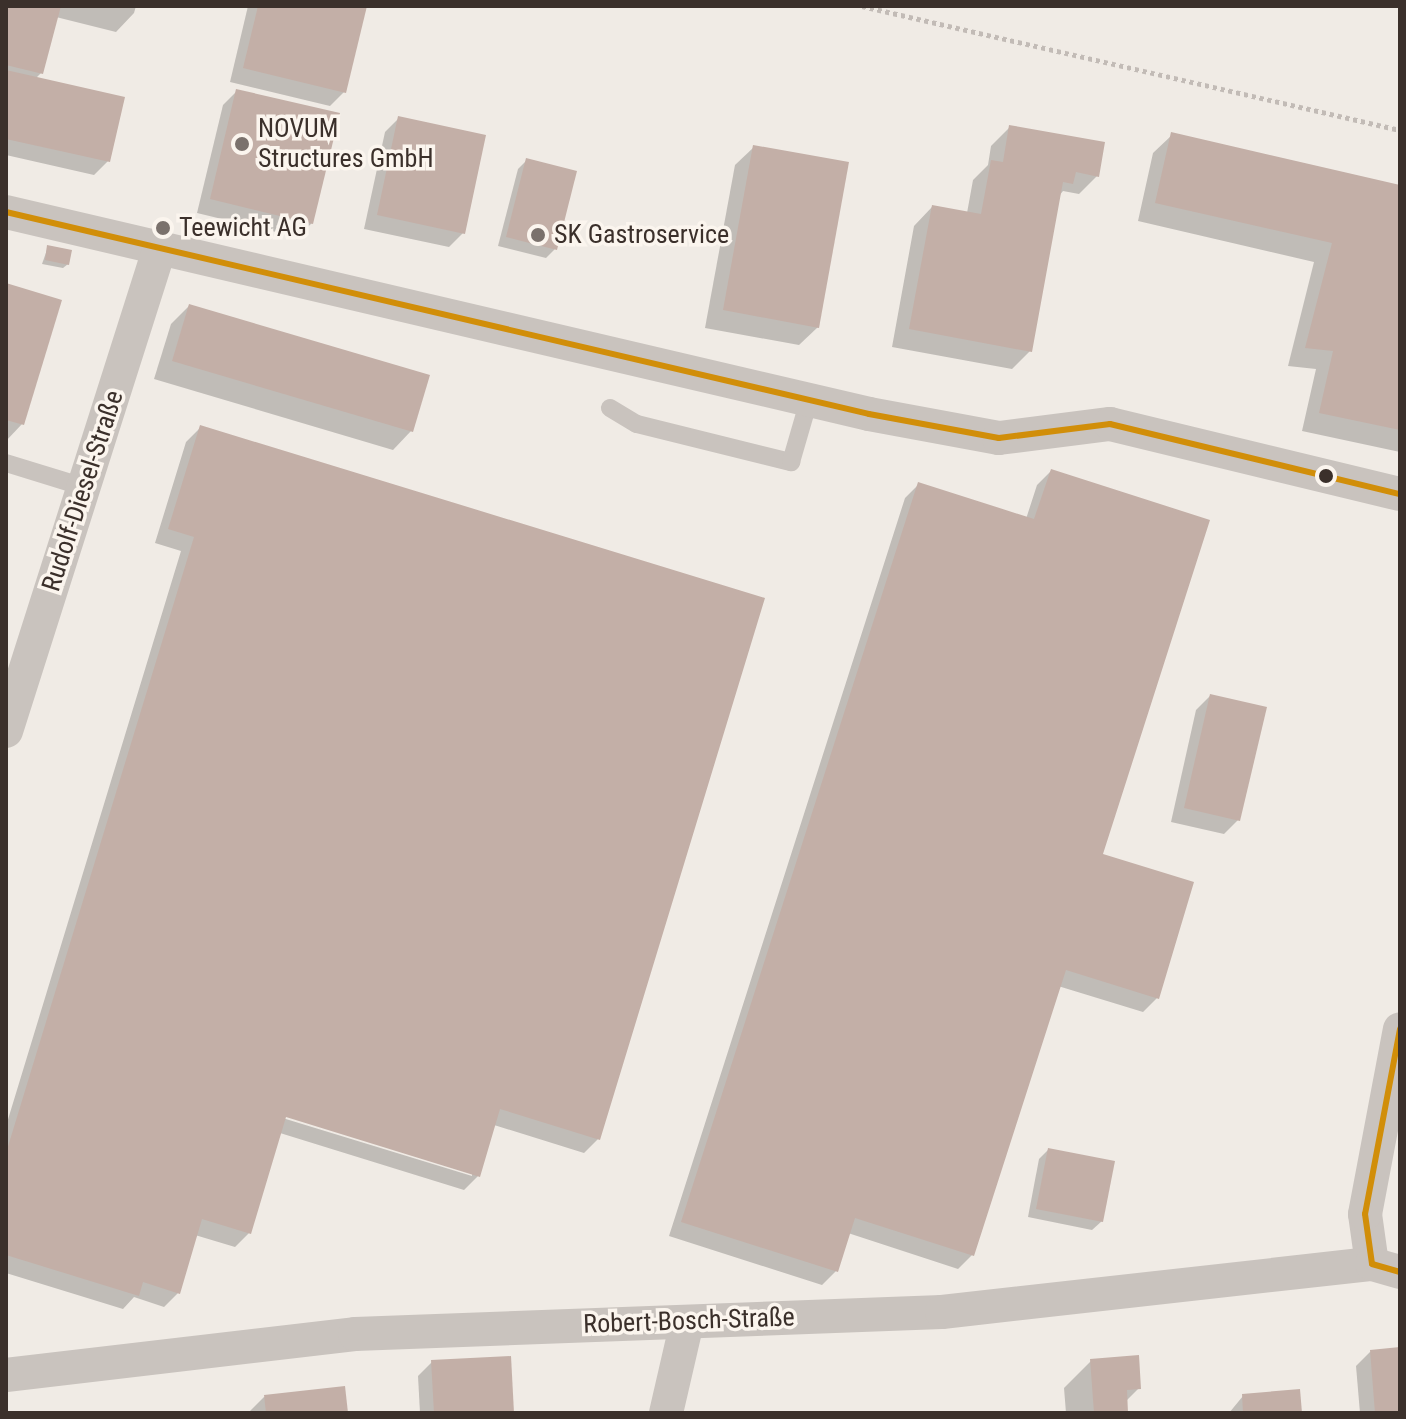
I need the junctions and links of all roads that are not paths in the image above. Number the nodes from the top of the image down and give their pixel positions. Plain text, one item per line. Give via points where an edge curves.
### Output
1 (6, 212) edge
2 (159, 250) junction
3 (809, 400) junction
4 (610, 408) dead end
5 (6, 463) edge
6 (84, 487) junction
7 (1400, 494) edge
8 (6, 731) edge
9 (1400, 1029) edge
10 (1386, 1268) edge
11 (687, 1322) junction
12 (6, 1375) edge
13 (666, 1413) edge

1 - 2 street
2 - 3 street via 343,288
2 - 6 street, Rudolf-Diesel-Straße
3 - 4 lane via 791,462 637,424
3 - 7 street via 999,438 1110,424
5 - 6 lane
6 - 8 street, Rudolf-Diesel-Straße
9 - 10 street via 1365,1214
10 - 11 street, Robert-Bosch-Straße via 942,1312
11 - 12 street, Robert-Bosch-Straße via 355,1334
11 - 13 street

